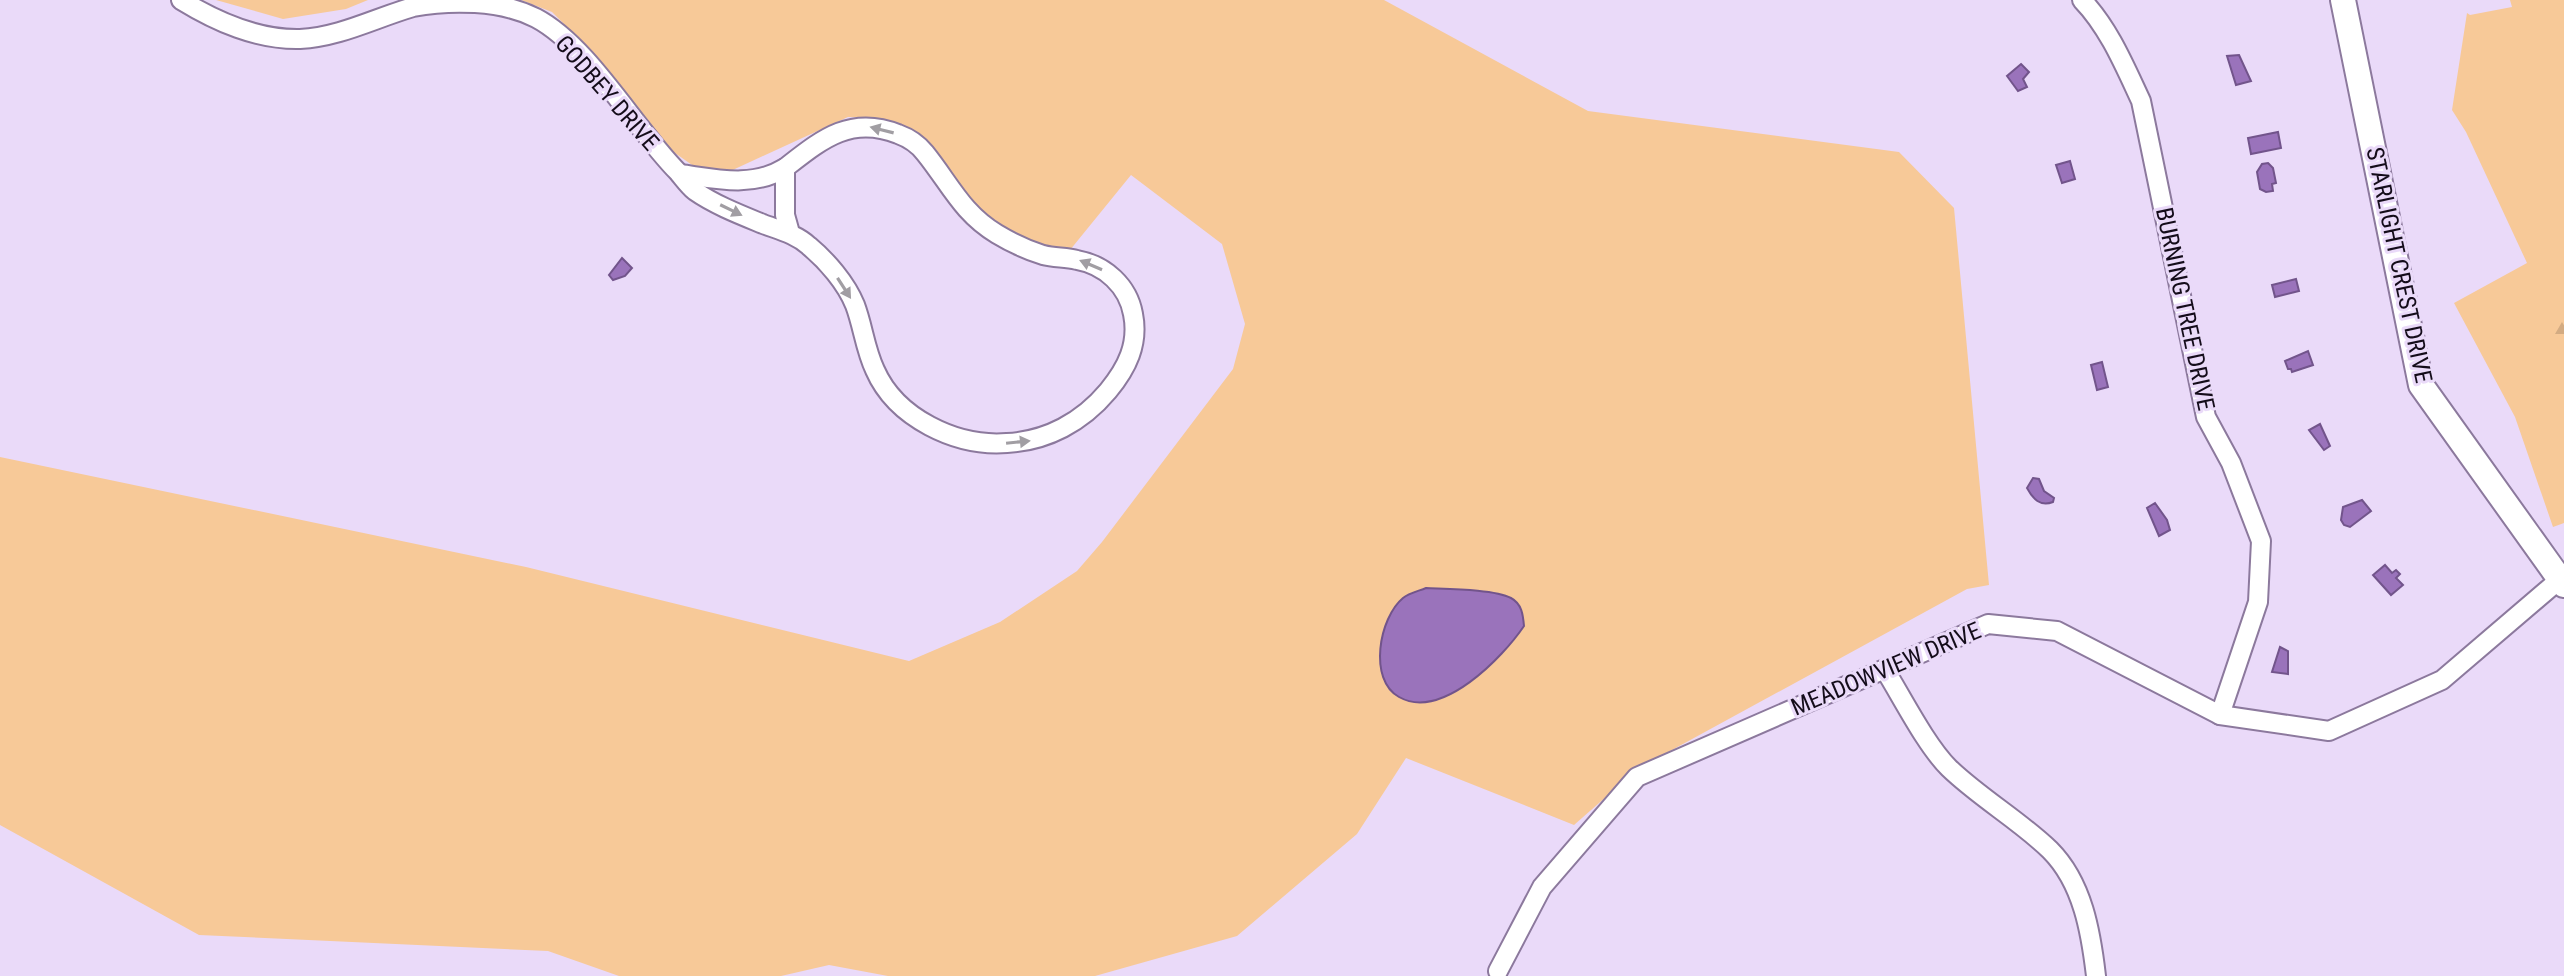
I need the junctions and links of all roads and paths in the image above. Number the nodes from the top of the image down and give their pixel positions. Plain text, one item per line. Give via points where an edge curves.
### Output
1 (181, 0) edge
2 (2082, 0) edge
3 (2343, 0) edge
4 (785, 168) junction
5 (680, 174) junction
6 (790, 233) junction
7 (2562, 583) edge
8 (1885, 670) junction
9 (2220, 715) junction
10 (1498, 971) dead end
11 (2096, 976) edge

1 - 5 street, GODBEY DRIVE via 230,26 294,39 346,32 431,2 505,7 536,18 578,52
2 - 9 street, BURNING TREE DRIVE via 2120,56 2141,101 2206,417 2231,463 2261,541 2258,602
3 - 7 street, STARLIGHT CREST DRIVE via 2421,385
4 - 5 street, GODBEY DRIVE via 770,178 741,181
4 - 6 street
6 -> 4 street, GODBEY DRIVE via 808,244 845,285 875,372 899,404 934,429 958,438 992,444 1052,434 1094,407 1132,354 1131,300 1117,279 1079,260 1037,253 977,221 908,138 870,126 845,130
5 -> 6 street, GODBEY DRIVE via 698,193
7 - 9 street, MEADOWVIEW DRIVE via 2442,680 2329,731
8 - 9 street, MEADOWVIEW DRIVE via 1988,624 2057,631
8 - 10 street, MEADOWVIEW DRIVE via 1637,777 1542,887
8 - 11 street via 1949,768 2052,852 2066,871 2083,907

